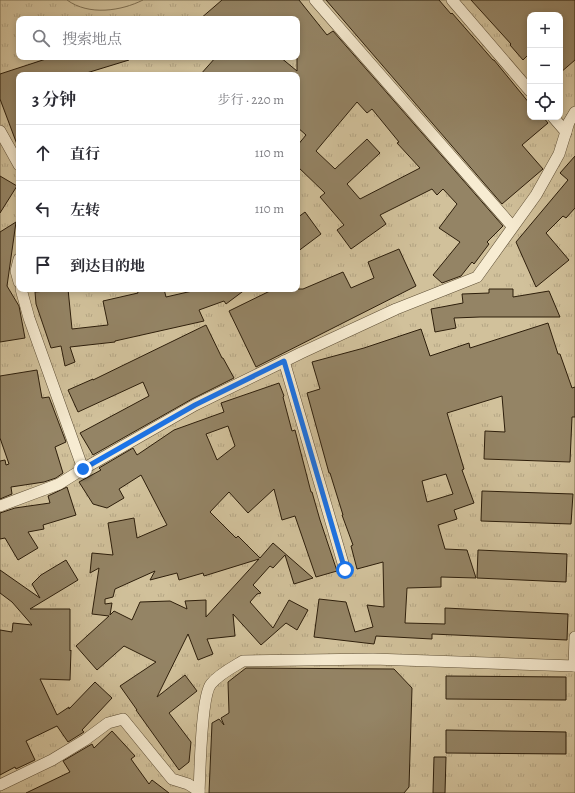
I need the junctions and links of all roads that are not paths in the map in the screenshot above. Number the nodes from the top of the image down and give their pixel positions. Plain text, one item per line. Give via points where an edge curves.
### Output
1 (315, 0) edge
2 (452, 0) edge
3 (527, 88) edge
4 (575, 112) edge
5 (556, 120) edge
6 (0, 131) edge
7 (566, 132) junction
8 (16, 160) edge
9 (512, 226) junction
10 (22, 292) edge
11 (284, 361) junction
12 (83, 469) junction
13 (0, 506) edge
14 (345, 570) dead end
15 (575, 637) edge
16 (574, 666) edge
17 (0, 785) edge
18 (199, 792) edge

1 - 9 street
2 - 3 street
4 - 7 street
5 - 7 street
6 - 8 street
7 - 9 street via 559,154 536,195
9 - 11 street via 477,277 396,308
10 - 12 street
11 - 12 street via 195,405
11 - 14 street
12 - 13 street via 59,484
15 - 16 street
16 - 18 street via 373,659 243,661 210,684 204,710
17 - 18 street via 52,760 108,723 123,719 172,779 188,784

